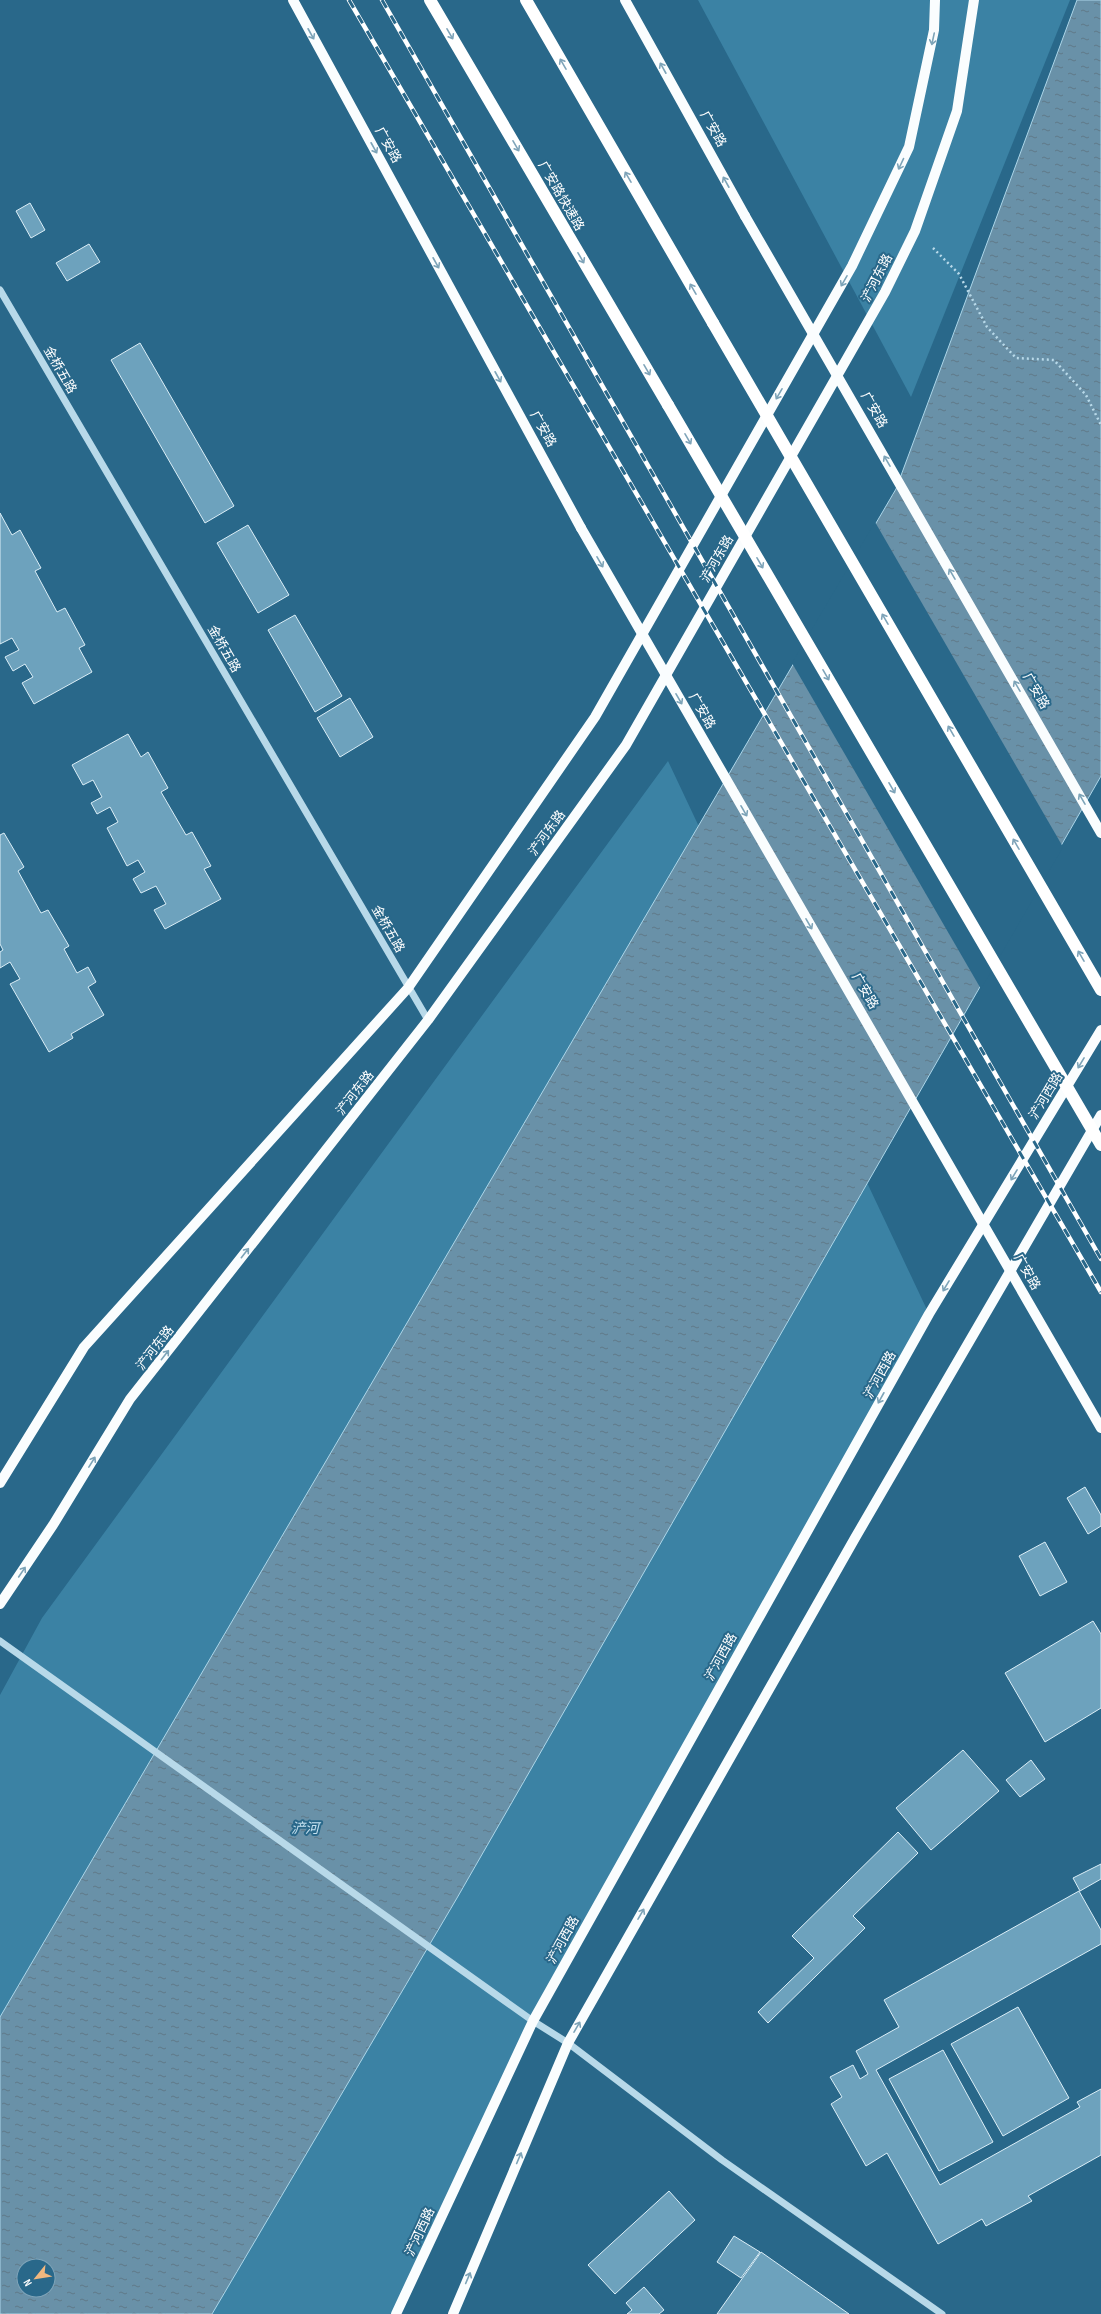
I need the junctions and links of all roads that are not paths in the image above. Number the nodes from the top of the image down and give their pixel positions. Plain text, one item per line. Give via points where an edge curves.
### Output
1 (293, 0) edge
2 (430, 0) edge
3 (526, 0) edge
4 (625, 0) edge
5 (935, 0) edge
6 (974, 0) edge
7 (0, 290) edge
8 (1101, 833) edge
9 (408, 988) junction
10 (1101, 990) edge
11 (428, 1020) junction
12 (1101, 1030) edge
13 (1101, 1115) edge
14 (1101, 1145) edge
15 (1101, 1428) edge
16 (0, 1483) edge
17 (0, 1604) edge
18 (0, 1641) edge
19 (533, 2021) junction
20 (568, 2043) junction
21 (396, 2314) edge
22 (453, 2314) edge
23 (942, 2314) edge

1 -> 15 main road, 广安路, bridge via 581,528
2 -> 14 highway, 广安路快速路, bridge
10 -> 3 highway, bridge
8 -> 4 main road, 广安路, bridge via 745,216
5 -> 9 main road, 浐河东路 via 934,30 909,147 852,266 596,717
6 - 11 main road, 浐河东路 via 958,111 915,231 885,292 626,745
7 - 9 street, 金桥五路
9 - 11 street, 金桥五路
9 - 16 main road, 浐河东路 via 84,1347
17 -> 11 main road, 浐河东路 via 53,1526 130,1399
12 -> 19 main road, 浐河西路 via 929,1314
20 -> 13 main road via 851,1545
18 - 19 street
19 - 20 street
19 - 21 main road, 浐河西路
22 -> 20 main road
20 - 23 street via 722,2160

